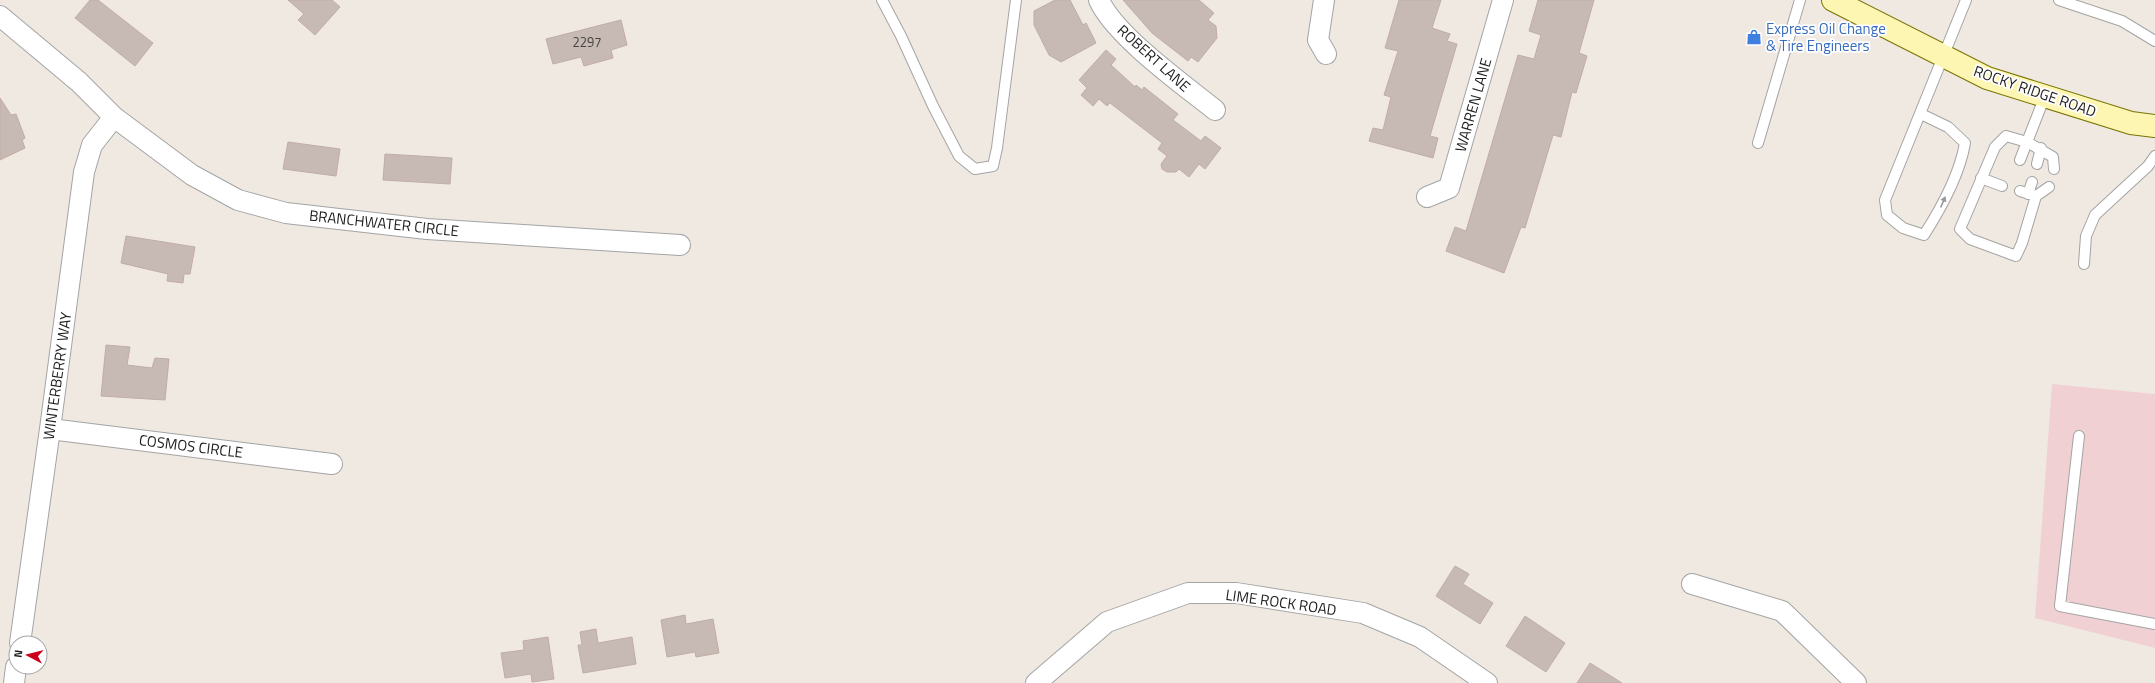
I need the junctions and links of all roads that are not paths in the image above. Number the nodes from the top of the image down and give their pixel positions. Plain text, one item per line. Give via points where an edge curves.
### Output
1 (882, 0) edge
2 (1016, 0) edge
3 (1099, 0) edge
4 (1324, 0) edge
5 (1503, 0) edge
6 (1800, 0) edge
7 (1833, 0) edge
8 (1966, 0) edge
9 (2059, 0) edge
10 (0, 16) edge
11 (2155, 41) edge
12 (1326, 54) dead end
13 (1945, 57) junction
14 (2045, 96) junction
15 (1215, 110) dead end
16 (1921, 114) junction
17 (114, 117) junction
18 (2155, 126) edge
19 (1758, 142) dead end
20 (2027, 142) junction
21 (2041, 148) junction
22 (2155, 156) edge
23 (2020, 160) dead end
24 (2037, 164) dead end
25 (2054, 169) dead end
26 (1981, 178) junction
27 (2032, 182) dead end
28 (2002, 186) dead end
29 (2049, 187) dead end
30 (2028, 194) junction
31 (1427, 197) dead end
32 (680, 245) dead end
33 (2084, 264) dead end
34 (50, 429) junction
35 (2080, 436) dead end
36 (332, 464) dead end
37 (1692, 584) dead end
38 (2155, 624) edge
39 (21, 635) edge
40 (1036, 683) edge
41 (1487, 683) edge
42 (1856, 683) edge

1 - 2 lane via 932,106 959,156 975,169 993,166
3 - 15 street, ROBERT LANE via 1125,33 1165,70
4 - 12 street via 1318,40
5 - 31 street, WARREN LANE via 1449,188
6 - 19 lane
7 - 13 main road, ROCKY RIDGE ROAD
8 - 13 lane
9 - 11 lane via 2122,21
10 - 17 street, BRANCHWATER CIRCLE via 79,82
13 - 14 main road, ROCKY RIDGE ROAD via 1987,78
13 - 16 lane
14 - 18 main road, ROCKY RIDGE ROAD via 2131,123
14 - 20 lane
16 -> 16 lane via 1885,200 1887,215 1903,228 1924,235 1938,214 1963,157 1966,143 1948,127
17 - 32 street, BRANCHWATER CIRCLE via 192,175 238,200 286,214 428,229
17 - 34 street, WINTERBERRY WAY via 92,145 84,172
20 - 21 lane
20 - 23 lane
20 - 26 lane via 2006,136 1995,147
21 - 24 lane
21 - 25 lane via 2053,157
22 - 33 lane via 2148,166 2095,215 2086,236
26 - 28 lane
26 - 30 lane via 1960,229 1970,239 2016,256 2022,243
27 - 30 lane
29 - 30 lane
34 - 36 street, COSMOS CIRCLE
34 - 39 street, WINTERBERRY WAY
35 - 38 lane via 2060,606
37 - 42 street via 1782,611
40 - 41 street, LIME ROCK ROAD via 1107,622 1188,593 1236,593 1363,613 1420,637

